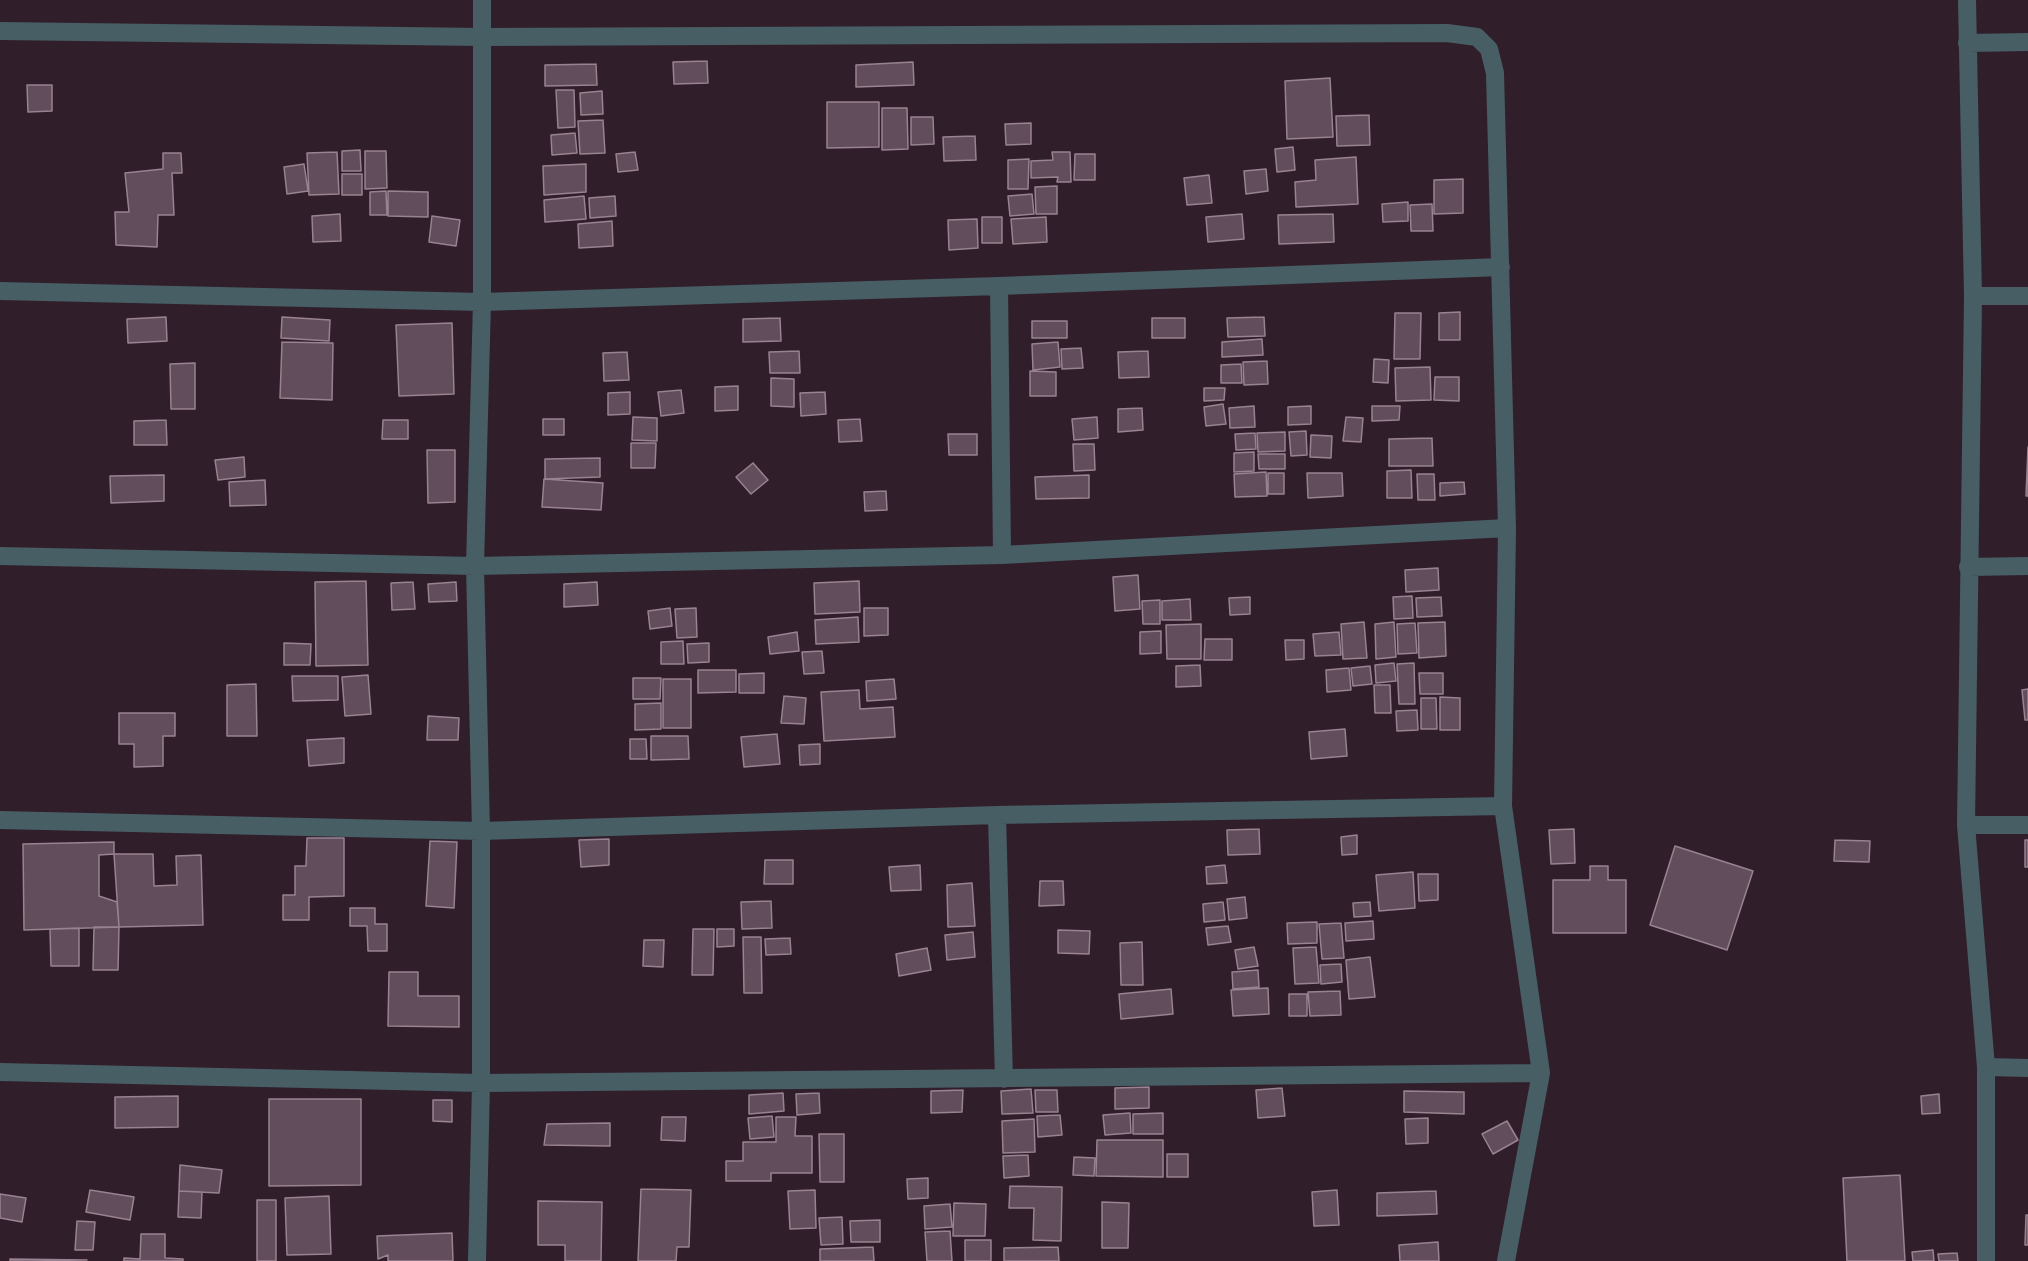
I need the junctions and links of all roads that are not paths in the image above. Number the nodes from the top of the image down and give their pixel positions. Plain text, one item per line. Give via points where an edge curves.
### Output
1 (482, 0) edge
2 (1967, 0) edge
3 (0, 31) edge
4 (482, 38) junction
5 (2028, 42) edge
6 (1967, 43) junction
7 (1501, 267) junction
8 (999, 286) junction
9 (0, 291) edge
10 (1973, 296) junction
11 (2028, 296) edge
12 (482, 302) junction
13 (1507, 528) junction
14 (1002, 555) junction
15 (0, 556) edge
16 (475, 566) junction
17 (2028, 566) edge
18 (1968, 567) junction
19 (1503, 806) junction
20 (997, 815) junction
21 (0, 820) edge
22 (1966, 825) junction
23 (2028, 825) edge
24 (481, 831) junction
25 (1986, 1067) junction
26 (2028, 1068) edge
27 (0, 1072) edge
28 (1541, 1073) junction
29 (1004, 1079) junction
30 (481, 1083) junction
31 (477, 1261) edge
32 (1506, 1261) edge
33 (1986, 1261) edge

1 - 4 street
2 - 6 street
3 - 4 street
4 - 7 street via 1435,33 1477,37 1489,49 1495,73
4 - 12 street
5 - 6 street
6 - 10 street
7 - 8 street
7 - 13 street
8 - 12 street
8 - 14 street
9 - 12 street
10 - 11 street
10 - 18 street
12 - 16 street
13 - 14 street
13 - 19 street
14 - 16 street
15 - 16 street
16 - 24 street
17 - 18 street
18 - 22 street
19 - 20 street
19 - 28 street
20 - 24 street
20 - 29 street
21 - 24 street
22 - 23 street
22 - 25 street
24 - 30 street
25 - 26 street
25 - 33 street
27 - 30 street
28 - 29 street
28 - 32 street
29 - 30 street
30 - 31 street

